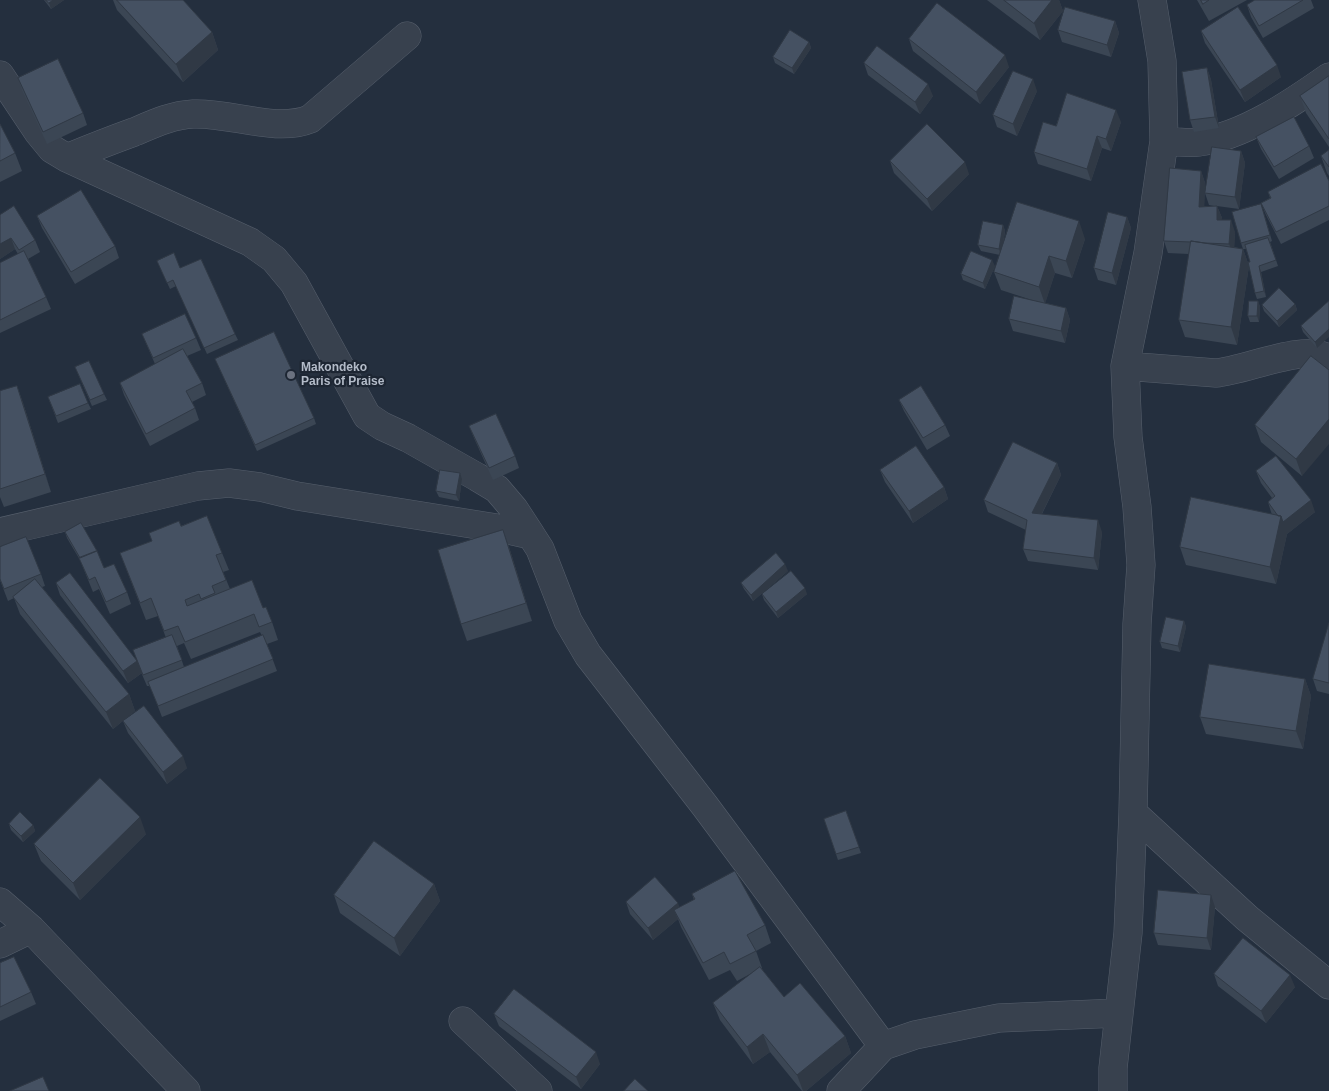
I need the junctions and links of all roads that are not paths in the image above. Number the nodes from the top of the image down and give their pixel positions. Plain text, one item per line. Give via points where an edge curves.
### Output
1 (1152, 0) edge
2 (407, 36) dead end
3 (0, 75) edge
4 (1329, 77) edge
5 (1164, 140) junction
6 (67, 158) junction
7 (1329, 359) edge
8 (1125, 366) junction
9 (0, 532) edge
10 (531, 536) junction
11 (1133, 813) junction
12 (0, 902) edge
13 (31, 929) junction
14 (0, 944) edge
15 (1329, 985) edge
16 (1119, 1013) junction
17 (463, 1021) dead end
18 (883, 1046) junction
19 (186, 1091) edge
20 (538, 1091) edge
21 (841, 1091) edge
22 (1113, 1091) edge

1 - 5 street via 1162,61
2 - 6 street via 310,119 299,124 192,114 168,118
3 - 6 street via 38,132 52,149
4 - 5 street via 1281,110 1220,138 1196,143
5 - 8 street via 1148,253
6 - 10 street via 250,242 274,259 294,283 367,416 497,490
7 - 8 street via 1307,353 1216,373
8 - 11 street via 1128,437 1141,565
9 - 10 street via 198,486 229,482
10 - 18 street via 540,549 568,621 588,655
11 - 15 street via 1247,918
11 - 16 street via 1128,933
12 - 13 street
13 - 14 street
13 - 19 street
16 - 18 street via 999,1018 915,1035
16 - 22 street
17 - 20 street
18 - 21 street

